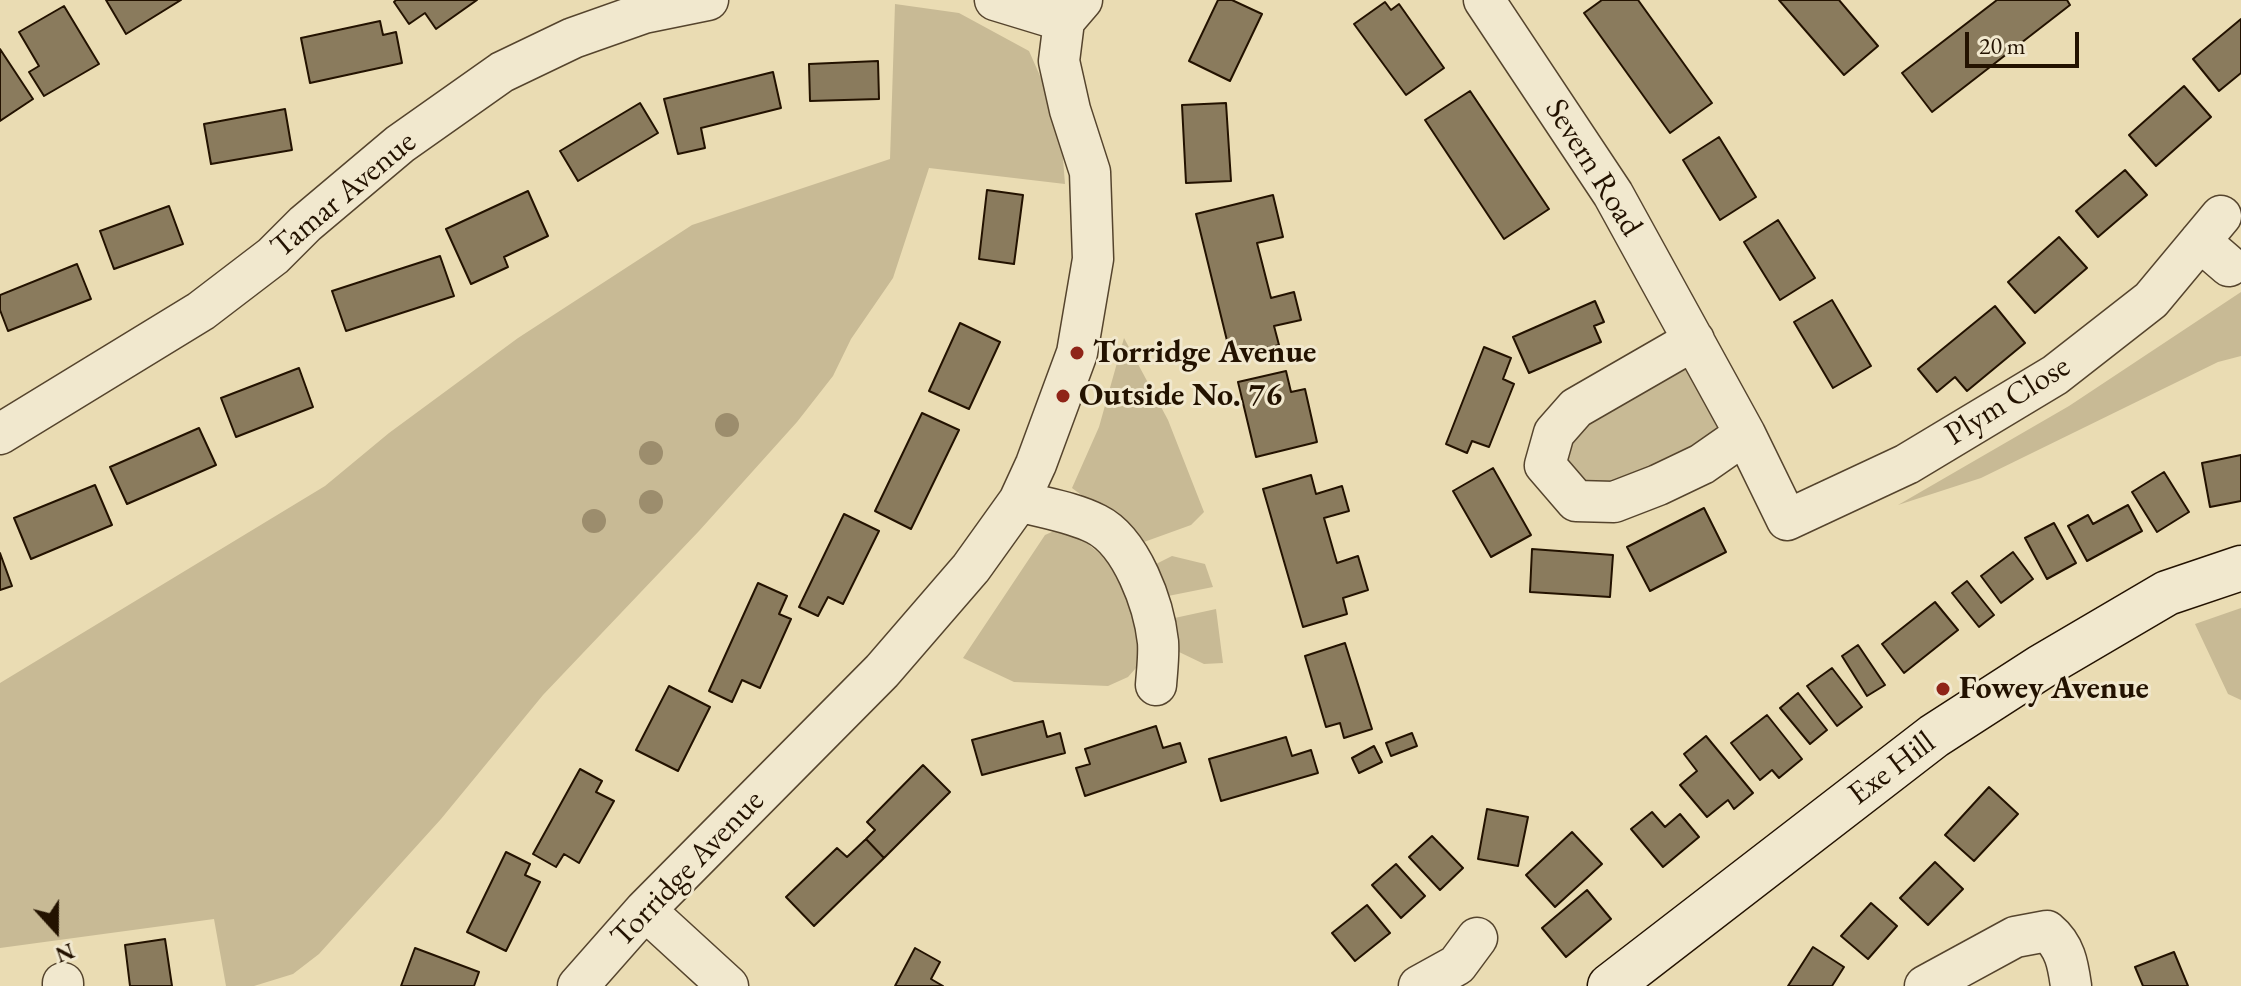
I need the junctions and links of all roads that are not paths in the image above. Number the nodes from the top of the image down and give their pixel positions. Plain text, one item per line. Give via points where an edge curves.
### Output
1 (708, 0) edge
2 (995, 0) edge
3 (1484, 0) edge
4 (1073, 10) edge
5 (2217, 241) dead end
6 (1694, 340) junction
7 (0, 434) edge
8 (1745, 434) junction
9 (1019, 501) junction
10 (1787, 520) joint
11 (2241, 568) edge
12 (1156, 685) dead end
13 (645, 910) junction
14 (1470, 963) edge
15 (578, 986) edge
16 (728, 986) edge
17 (1419, 986) edge
18 (1610, 986) edge
19 (1925, 986) edge
20 (2071, 986) edge

1 - 7 street, Tamar Avenue via 644,13 573,38 502,72 400,144 273,256 201,311
2 - 4 street
3 - 6 street, Severn Road via 1613,194
4 - 9 street, Torridge Avenue via 1059,61 1090,172 1093,259 1077,353
5 - 10 street, Plym Close via 2055,375 1907,464
6 - 8 street, Severn Road
6 - 8 street via 1576,408 1554,433 1545,465 1576,501 1614,502 1702,464
8 - 10 street, Severn Road
9 - 12 street via 1099,525 1121,547 1152,608 1158,645
9 - 13 street, Torridge Avenue via 971,568 882,671
11 - 18 street, Exe Hill via 2167,593 1934,736
13 - 15 street, Torridge Avenue
13 - 16 street
14 - 17 street
19 - 20 street via 2015,937 2047,931 2067,958

